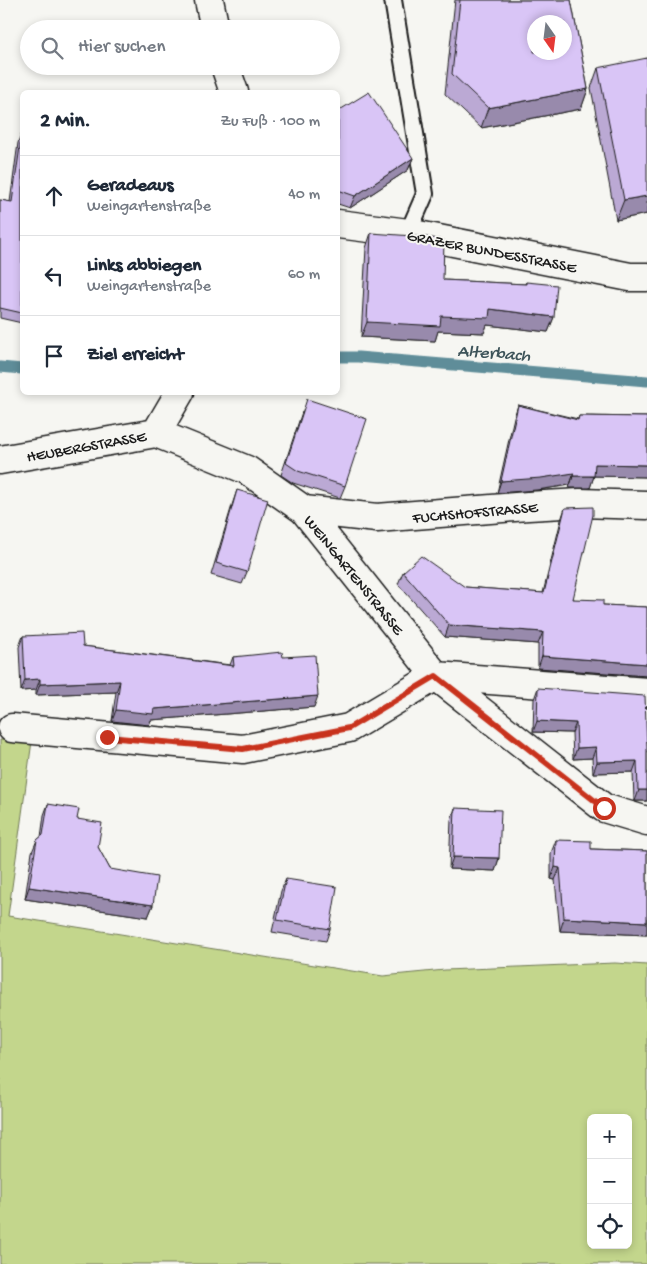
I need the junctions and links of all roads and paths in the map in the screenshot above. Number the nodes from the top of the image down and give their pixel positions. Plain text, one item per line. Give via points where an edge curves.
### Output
1 (208, 0) edge
2 (393, 0) edge
3 (213, 20) edge
4 (228, 75) edge
5 (233, 90) edge
6 (340, 224) edge
7 (408, 233) junction
8 (647, 277) edge
9 (178, 395) edge
10 (156, 433) junction
11 (0, 460) edge
12 (647, 505) edge
13 (304, 510) junction
14 (436, 676) junction
15 (647, 692) edge
16 (12, 728) dead end
17 (647, 821) edge

1 - 3 street
2 - 7 lane via 425,194
4 - 5 street
6 - 7 street, GRAZER BUNDESSTRASSE
7 - 8 street, GRAZER BUNDESSTRASSE via 630,277
9 - 10 street, HEUBERGSTRASSE
10 - 11 street, HEUBERGSTRASSE
10 - 13 street, WEINGARTENSTRASSE via 247,470
12 - 13 street, FUCHSHOFSTRASSE via 580,503 377,518
13 - 14 street, WEINGARTENSTRASSE
14 - 15 street
14 - 16 street via 349,728 243,749
14 - 17 street, WEINGARTENSTRASSE via 604,808

